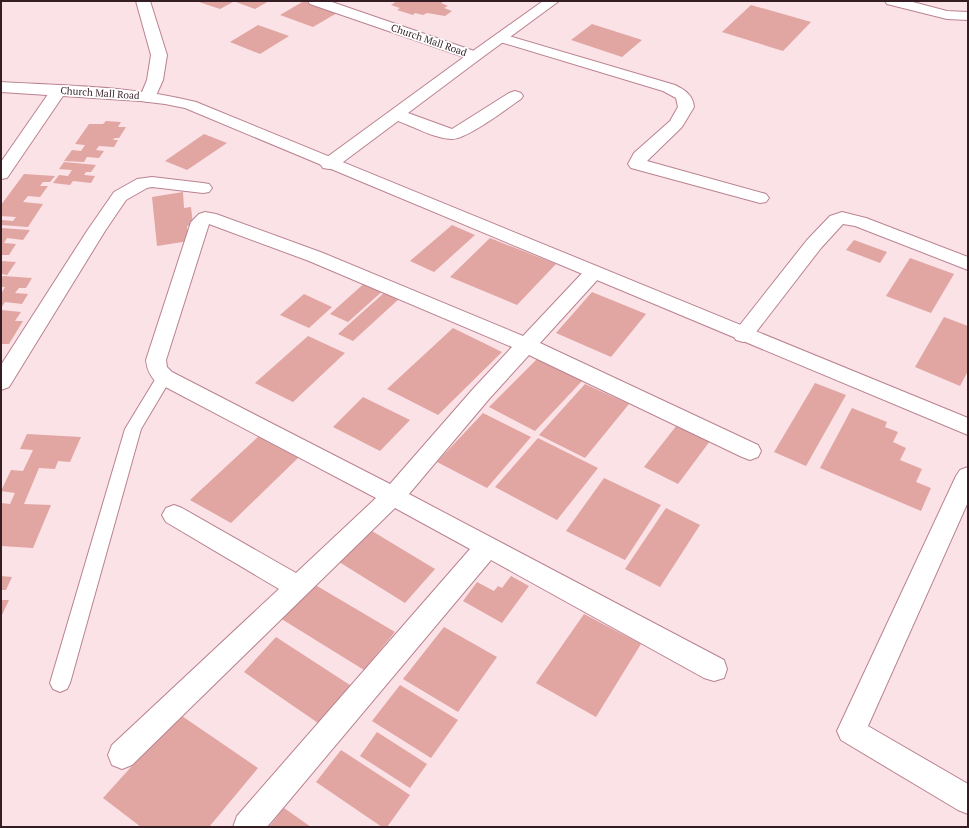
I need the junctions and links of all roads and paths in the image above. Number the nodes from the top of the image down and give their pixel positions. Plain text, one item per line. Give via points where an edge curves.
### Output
1 (144, 1) edge
2 (315, 1) edge
3 (552, 1) edge
4 (892, 1) edge
5 (968, 16) edge
6 (502, 38) junction
7 (475, 56) junction
8 (1, 87) edge
9 (59, 90) junction
10 (148, 96) junction
11 (515, 96) dead end
12 (396, 114) junction
13 (329, 164) junction
14 (1, 174) edge
15 (203, 188) dead end
16 (760, 198) dead end
17 (968, 264) edge
18 (594, 273) junction
19 (743, 335) junction
20 (526, 345) junction
21 (164, 377) junction
22 (1, 382) edge
23 (968, 427) edge
24 (750, 451) dead end
25 (968, 476) edge
26 (394, 496) junction
27 (174, 515) dead end
28 (488, 546) junction
29 (298, 588) junction
30 (714, 669) dead end
31 (60, 683) dead end
32 (122, 755) dead end
33 (968, 800) edge
34 (248, 827) edge

1 - 10 street, Church Mall Road via 159,55 155,80
2 - 7 street, Church Mall Road
3 - 6 street, Church Mall Road
4 - 5 street via 948,15
6 - 7 street, Church Mall Road
6 - 16 street via 669,88 685,97 686,107 680,119 640,157 637,164
7 - 12 street
8 - 9 street, Church Mall Road
9 - 10 street, Church Mall Road
9 - 14 street
10 - 13 street via 190,105
11 - 12 street via 453,134
12 - 13 street
13 - 18 street
15 - 22 street via 152,182 143,183 120,196
17 - 19 street via 860,222 842,218 836,220 814,244
18 - 19 street
18 - 20 street
19 - 23 street
20 - 21 street via 316,256 205,218 200,222 156,360 157,370
20 - 24 street
20 - 26 street
21 - 26 street
21 - 31 lane via 133,429
25 - 33 street via 851,731
26 - 28 street
26 - 29 street
27 - 29 street
28 - 30 street
28 - 34 street
29 - 32 street

